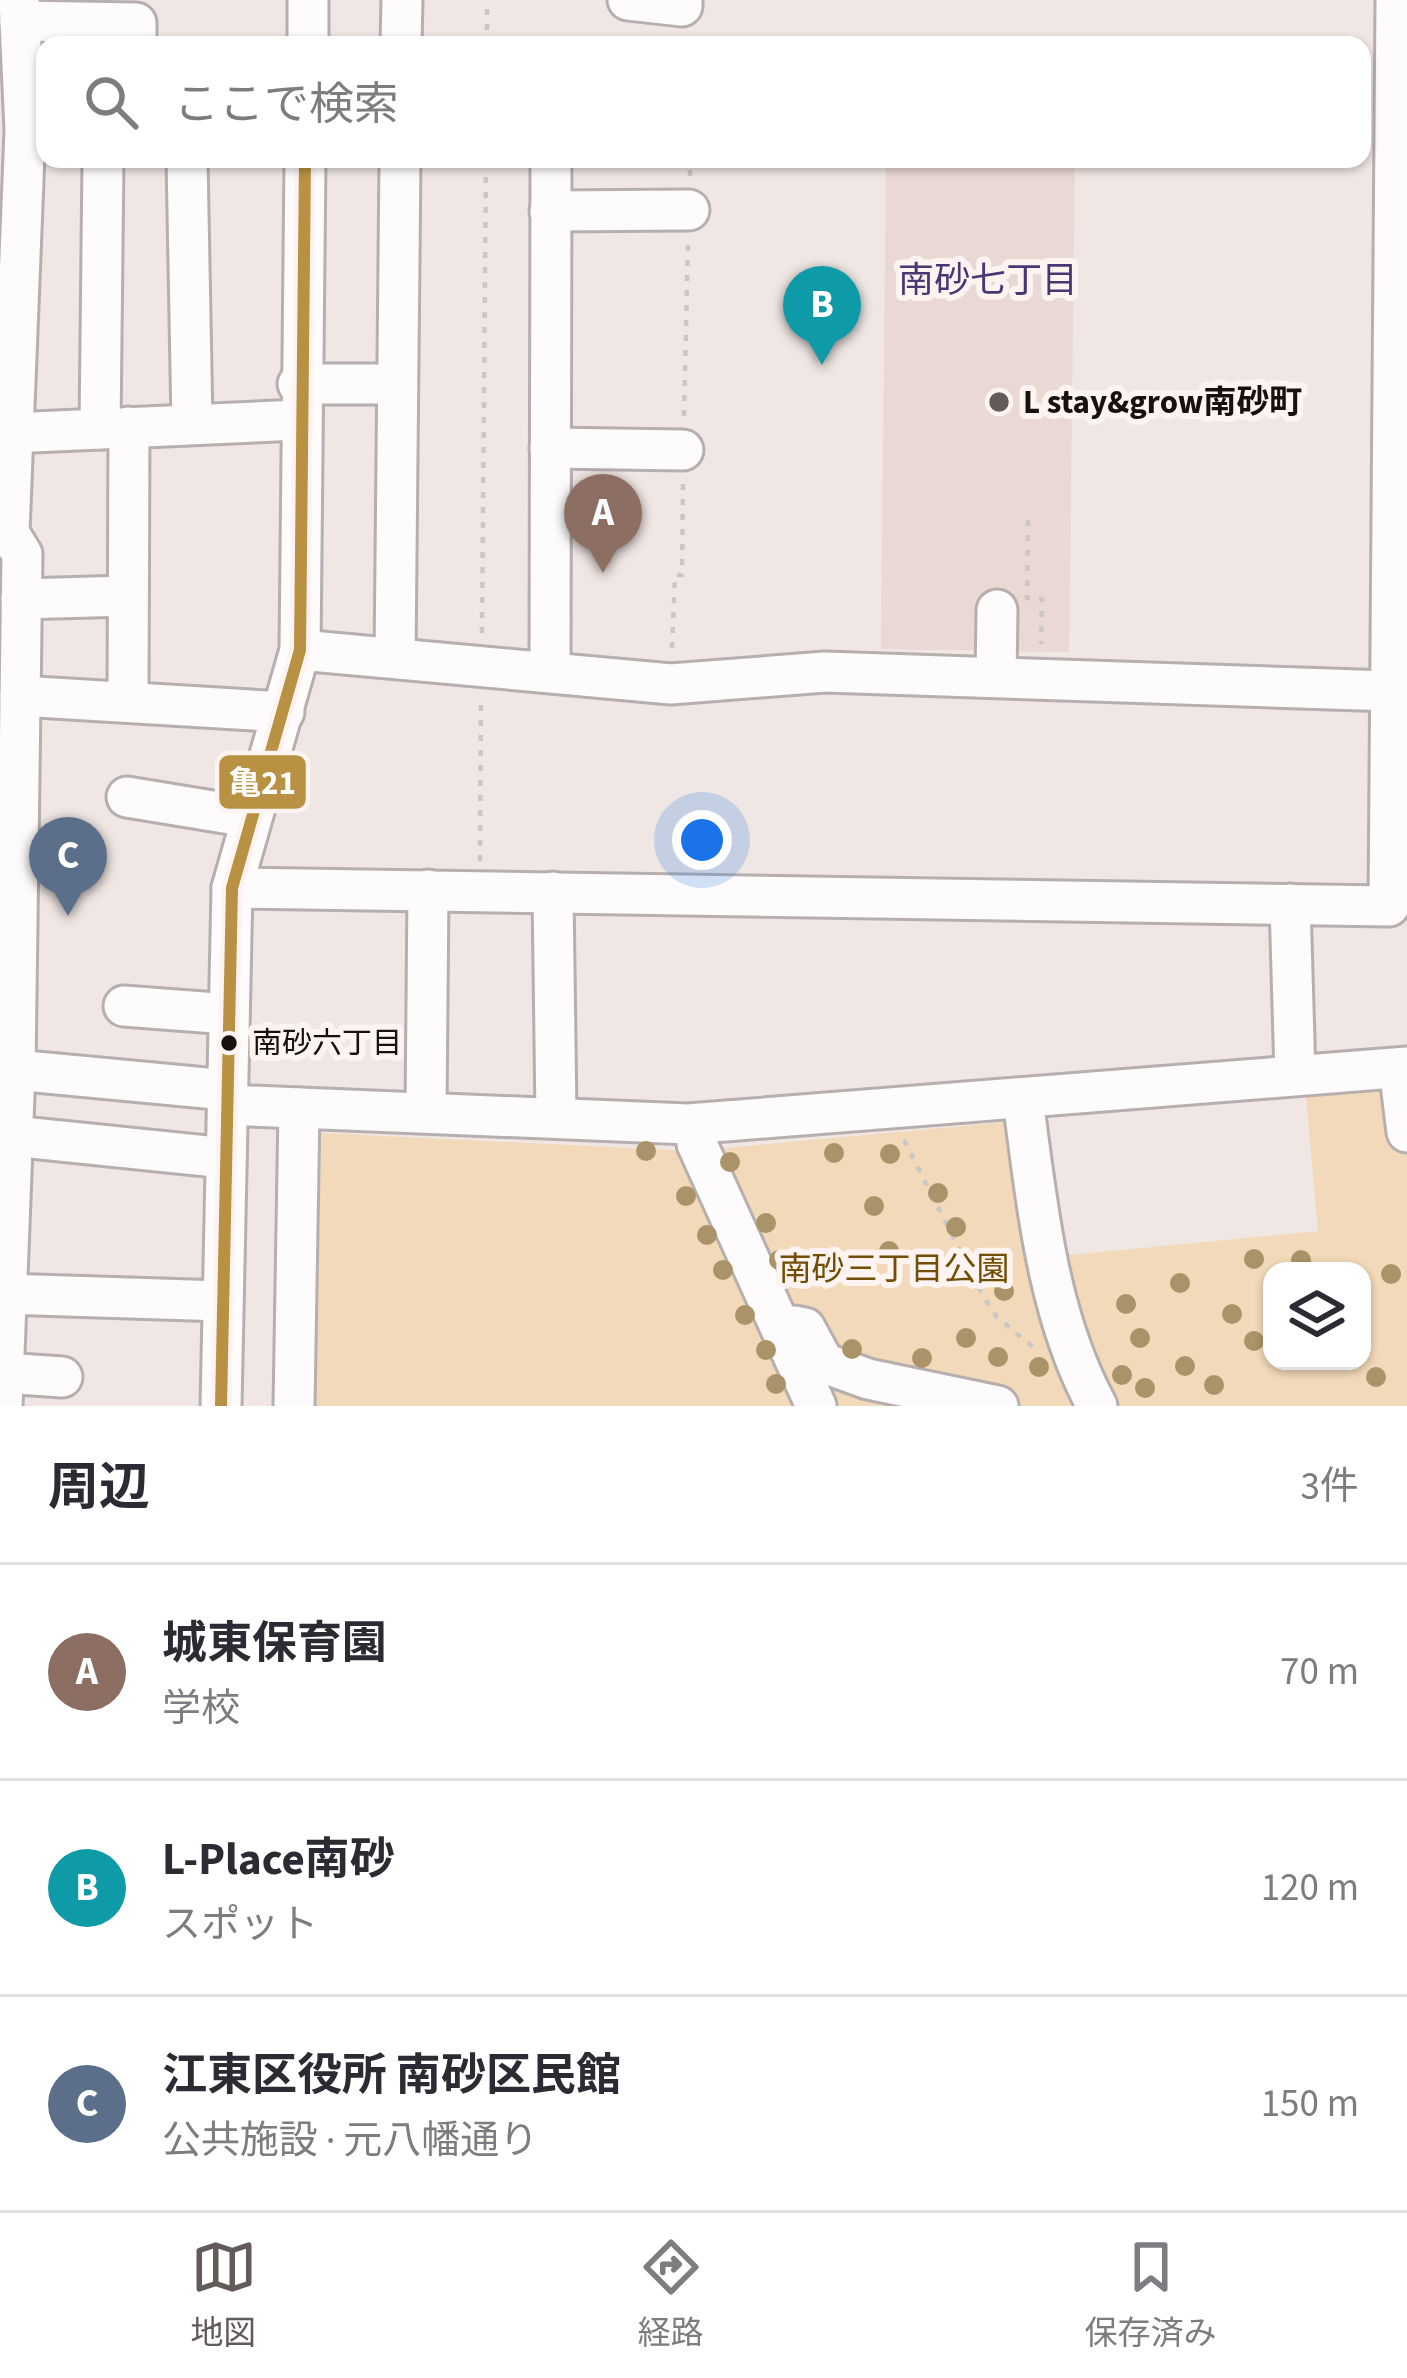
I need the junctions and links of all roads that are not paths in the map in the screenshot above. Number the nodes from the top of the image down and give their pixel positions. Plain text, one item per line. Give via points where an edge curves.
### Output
1 (308, 0) edge
2 (402, 0) edge
3 (628, 0) edge
4 (682, 0) edge
5 (1396, 0) edge
6 (20, 10) edge
7 (136, 36) edge
8 (308, 36) edge
9 (401, 36) edge
10 (1388, 78) edge
11 (35, 130) edge
12 (103, 168) edge
13 (187, 168) edge
14 (305, 168) edge
15 (400, 168) edge
16 (550, 168) edge
17 (689, 210) dead end
18 (550, 211) junction
19 (1401, 329) edge
20 (398, 384) junction
21 (298, 402) junction
22 (192, 423) junction
23 (115, 428) junction
24 (11, 433) junction
25 (550, 448) junction
26 (683, 450) dead end
27 (128, 596) junction
28 (21, 598) junction
29 (998, 610) dead end
30 (300, 650) junction
31 (395, 658) junction
32 (550, 670) junction
33 (996, 677) junction
34 (1390, 691) junction
35 (20, 696) junction
36 (128, 702) junction
37 (284, 712) junction
38 (127, 797) dead end
39 (1399, 812) edge
40 (249, 817) junction
41 (232, 888) junction
42 (428, 890) junction
43 (553, 892) junction
44 (1290, 904) junction
45 (124, 1006) dead end
46 (229, 1014) junction
47 (16, 1070) junction
48 (1295, 1074) junction
49 (1404, 1075) edge
50 (227, 1097) junction
51 (299, 1108) junction
52 (426, 1112) junction
53 (1025, 1114) dead end
54 (556, 1117) junction
55 (1407, 1132) edge
56 (12, 1136) junction
57 (697, 1144) dead end
58 (226, 1158) junction
59 (4, 1294) junction
60 (223, 1301) junction
61 (777, 1322) junction
62 (62, 1377) dead end
63 (2, 1390) edge
64 (220, 1406) edge
65 (294, 1406) edge
66 (816, 1406) edge
67 (998, 1406) edge
68 (1097, 1406) edge

1 - 8 street
2 - 9 street
3 - 4 street
5 - 10 street
6 - 7 street via 136,23
6 - 11 street
10 - 19 street
11 - 24 street
12 - 23 street
13 - 22 street
14 - 21 street
15 - 20 street
16 - 18 street
17 - 18 street
18 - 25 street
19 - 34 street
20 - 21 street
20 - 31 street
21 - 22 street
21 - 30 street
22 - 23 street
23 - 24 street
23 - 27 street
24 - 28 street via 9,533 22,554
25 - 26 street
25 - 32 street
27 - 28 street
27 - 36 street
28 - 35 street
29 - 33 street
30 - 31 street
30 - 37 street
31 - 32 street
32 - 33 street via 671,684 825,672
33 - 34 street
34 - 39 street
35 - 36 street
35 - 47 street
36 - 37 street
37 - 40 street
38 - 40 street
39 - 44 street via 1390,906
40 - 41 street
41 - 42 street
41 - 46 street
42 - 43 street
42 - 52 street
43 - 44 street
43 - 54 street
44 - 48 street
45 - 46 street
46 - 50 street
47 - 50 street
47 - 56 street
48 - 49 street
48 - 54 street via 688,1124
49 - 55 street
50 - 51 street
50 - 58 street
51 - 52 street
51 - 65 street
52 - 54 street
53 - 68 street via 1043,1253
56 - 58 street
56 - 59 street
57 - 61 street
58 - 60 street
59 - 60 street
59 - 63 street
60 - 64 street
61 - 66 street
61 - 67 street via 805,1328 824,1363
62 - 63 street

